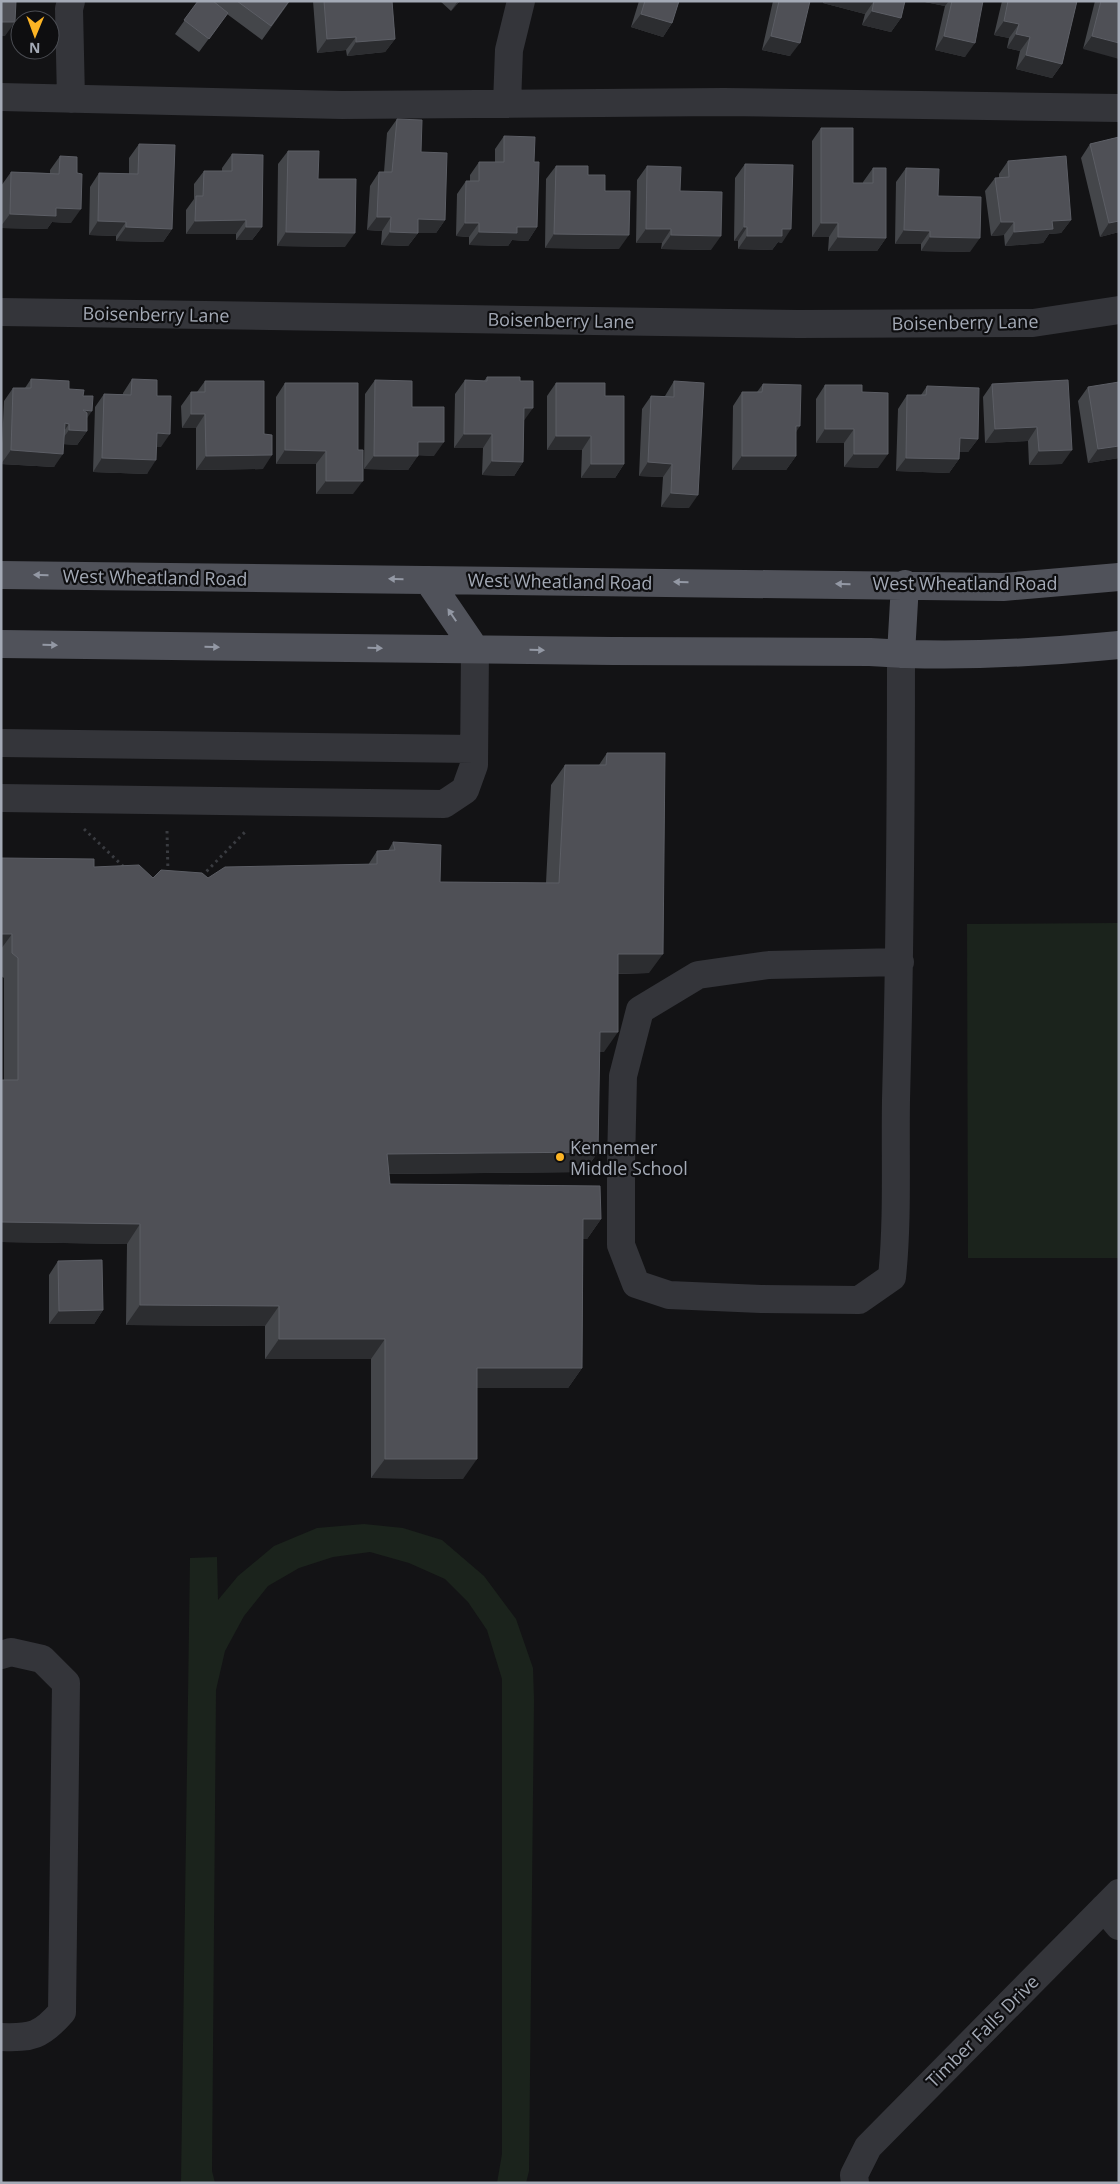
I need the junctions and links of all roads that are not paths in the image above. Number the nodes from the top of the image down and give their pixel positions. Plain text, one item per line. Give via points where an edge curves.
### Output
1 (71, 1) edge
2 (521, 1) edge
3 (1, 97) edge
4 (71, 98) junction
5 (507, 104) junction
6 (1119, 108) edge
7 (1119, 310) edge
8 (1, 312) edge
9 (1, 575) edge
10 (1119, 577) edge
11 (428, 580) junction
12 (905, 584) junction
13 (1, 644) edge
14 (1119, 646) edge
15 (475, 649) junction
16 (902, 654) junction
17 (1, 743) edge
18 (474, 749) junction
19 (1, 798) edge
20 (900, 962) junction
21 (1, 1655) edge
22 (1114, 1909) edge
23 (1, 2038) edge
24 (855, 2179) edge

1 - 4 street
2 - 5 street via 509,50
3 - 4 street
4 - 5 street via 342,105
5 - 6 street via 724,102
7 - 8 street, Boisenberry Lane via 1033,323 807,324
11 -> 9 main road, West Wheatland Road
10 - 12 main road, West Wheatland Road via 1003,587
12 -> 11 main road, West Wheatland Road
15 -> 11 main road
12 - 16 main road
13 -> 15 main road
14 - 16 main road via 1046,652
15 -> 16 main road
15 - 18 street
16 - 20 street
17 - 18 street
18 - 19 street via 474,765 465,790 444,804
20 - 20 street via 892,1277 858,1300 669,1295 636,1284 621,1245 622,1076 640,1010 698,975 769,965
21 - 23 street via 11,1652 42,1660 66,1683 62,2012 48,2028 25,2038
22 - 24 street, Timber Falls Drive via 868,2147

